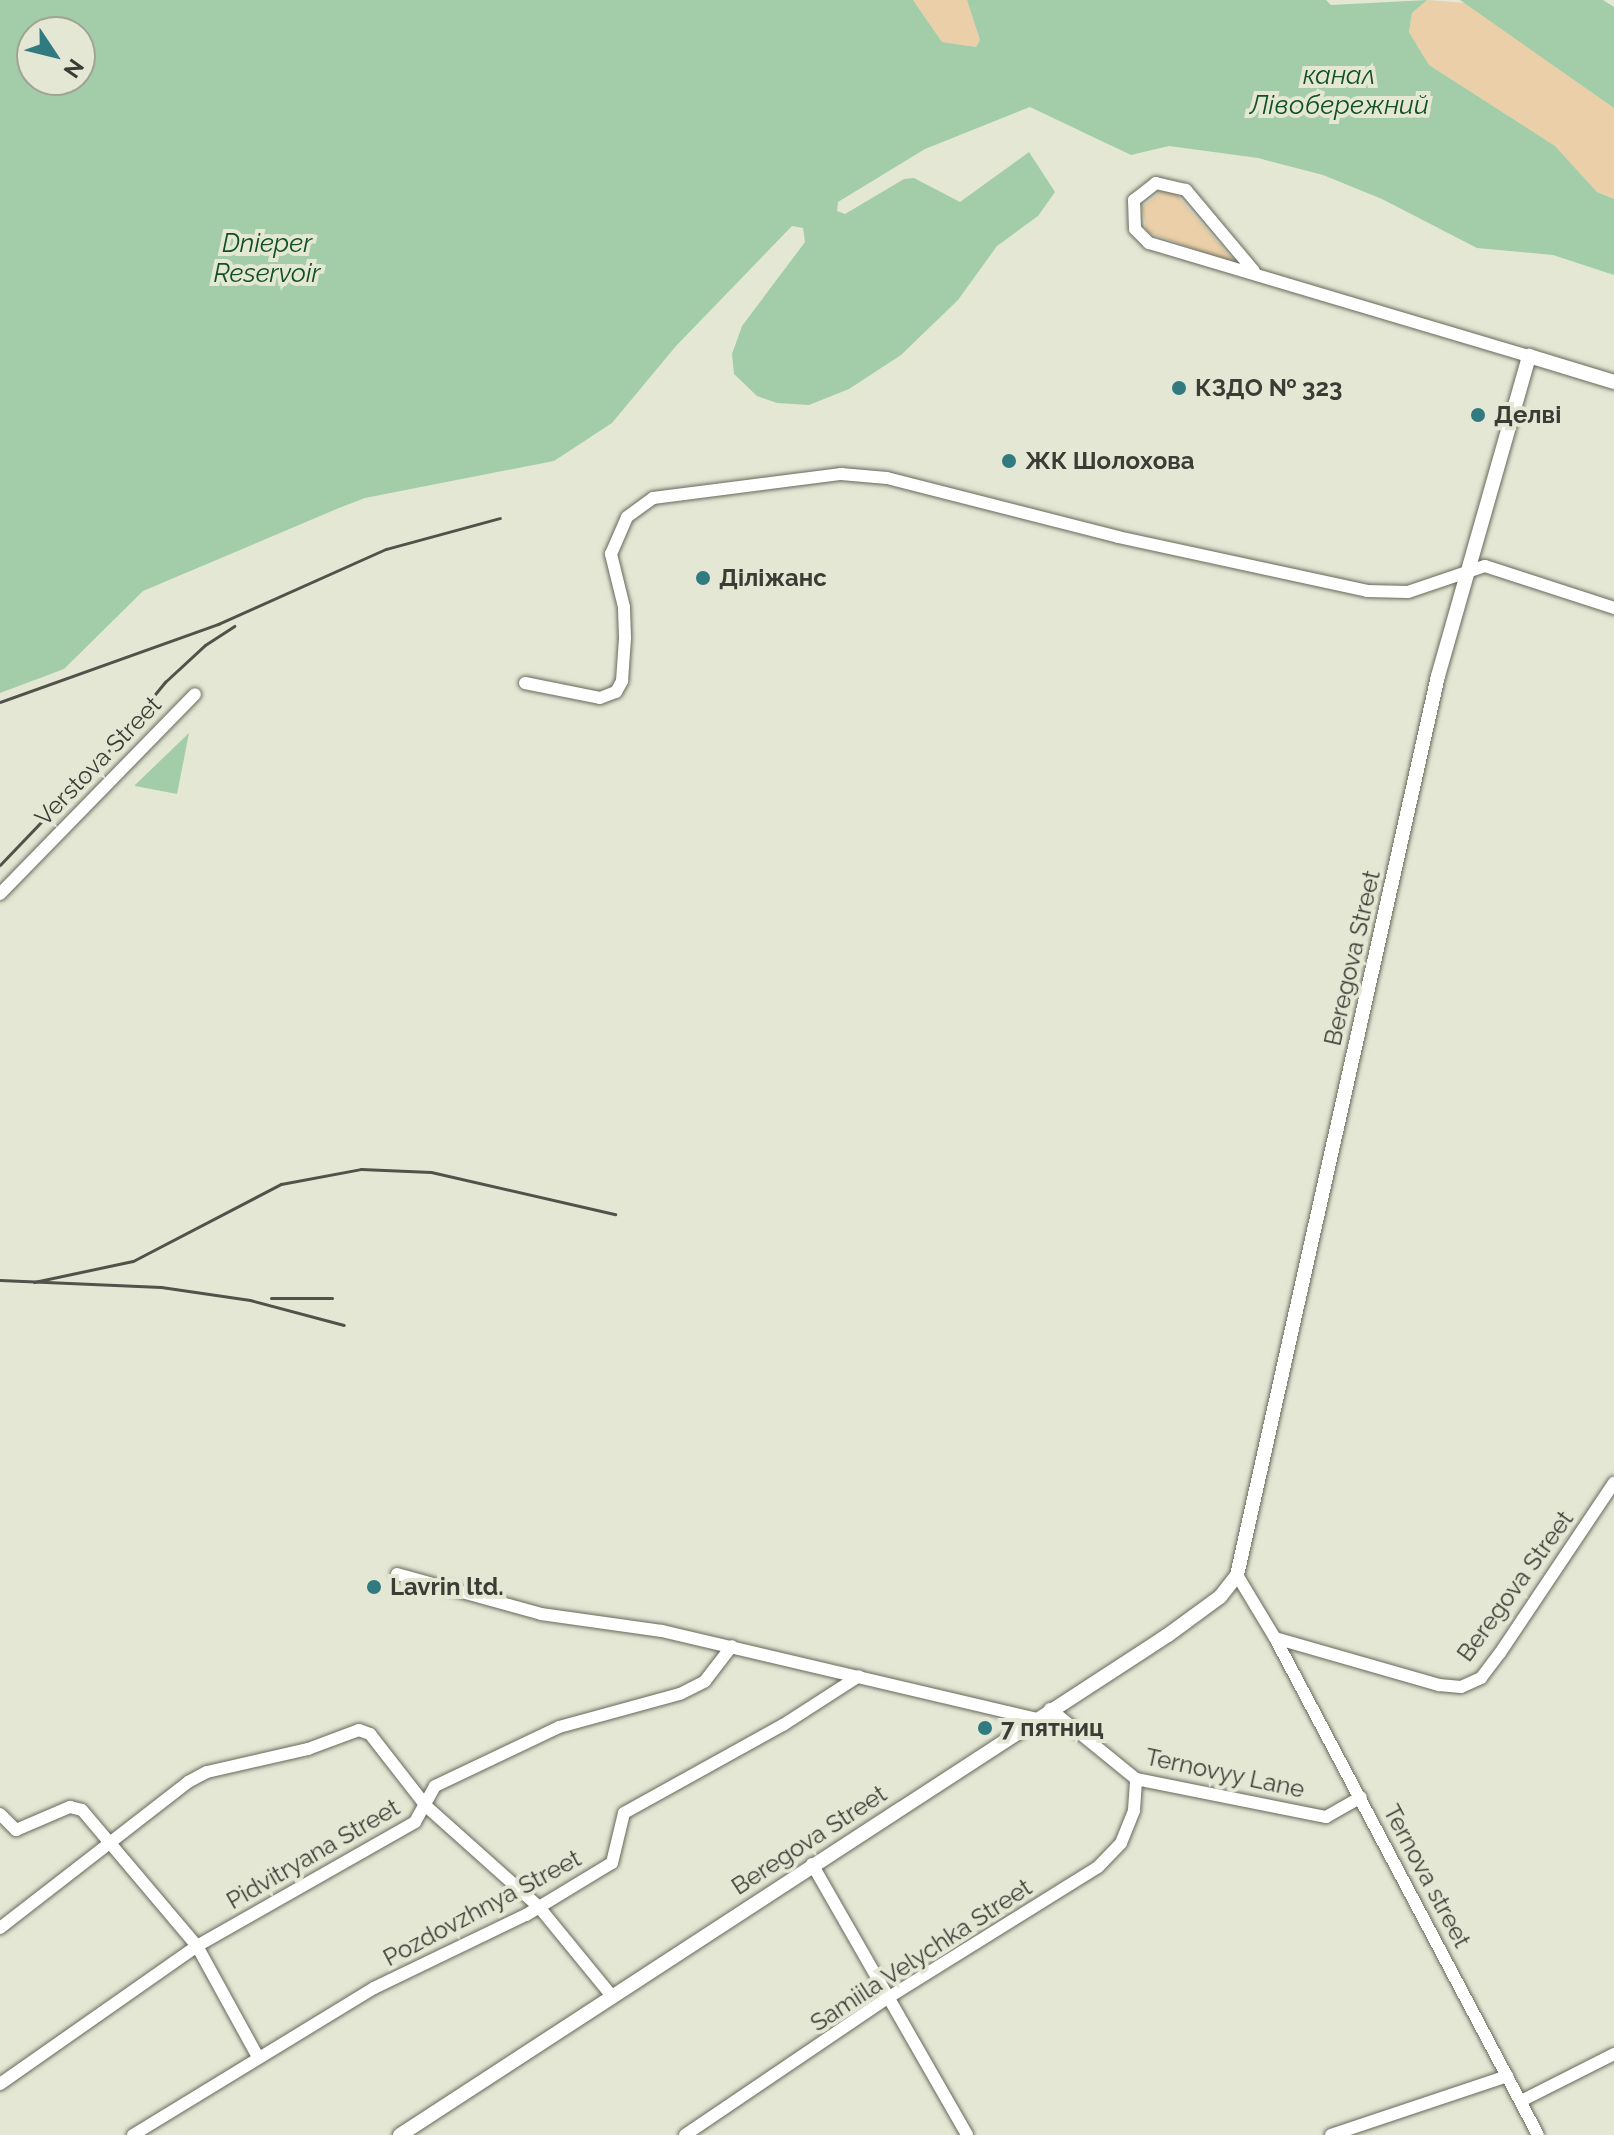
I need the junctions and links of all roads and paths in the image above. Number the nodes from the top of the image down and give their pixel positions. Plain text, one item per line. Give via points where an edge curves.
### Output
1 (1254, 271) junction
2 (1529, 356) junction
3 (1614, 382) edge
4 (1464, 571) junction
5 (1614, 608) edge
6 (525, 683) dead end
7 (195, 694) dead end
8 (0, 894) edge
9 (1614, 1483) edge
10 (397, 1574) dead end
11 (1237, 1575) junction
12 (1275, 1638) junction
13 (732, 1646) junction
14 (859, 1676) junction
15 (1050, 1709) junction
16 (1036, 1719) junction
17 (1136, 1779) junction
18 (1361, 1797) junction
19 (426, 1806) junction
20 (0, 1814) edge
21 (113, 1843) junction
22 (812, 1864) junction
23 (539, 1907) junction
24 (0, 1928) edge
25 (197, 1946) junction
26 (611, 1995) junction
27 (886, 1999) junction
28 (1614, 2054) edge
29 (258, 2057) junction
30 (1507, 2076) junction
31 (0, 2084) edge
32 (1521, 2101) junction
33 (133, 2135) edge
34 (400, 2135) edge
35 (685, 2135) edge
36 (967, 2135) edge
37 (1331, 2135) edge
38 (1538, 2135) edge

1 - 1 street via 1149,243 1132,219 1139,192 1156,183 1186,190
1 - 2 street
2 - 3 street
2 - 4 street, Beregova Street
4 - 5 street via 1485,566
4 - 6 street via 1408,592 1367,591 1118,537 887,478 841,474 682,491 653,498 627,517 617,535 611,554 624,607 625,638 622,681 616,692 600,698
4 - 11 street, Beregova Street
7 - 8 street, Verstova Street
9 - 12 street, Beregova Street via 1481,1678 1461,1687 1439,1685
10 - 13 street via 541,1614
11 - 12 street
11 - 15 street, Beregova Street via 1199,1614
12 - 18 street, Ternova street
13 - 14 street
13 - 19 street, Pidvitryana Street via 705,1681 680,1694 522,1741 435,1786
14 - 16 street
14 - 23 street, Pozdovzhnya Street via 783,1725 624,1813 616,1859
15 - 16 street, Beregova Street
15 - 17 street, Ternovyy Lane
16 - 22 street, Beregova Street
17 - 18 street, Ternovyy Lane via 1326,1817
17 - 27 street, Samiila Velychka Street via 1134,1810 1121,1843 1098,1867
18 - 30 street, Ternova street
19 - 21 street via 365,1731 350,1731 308,1749 207,1772
19 - 23 street
19 - 25 street, Pidvitryana Street via 415,1822
20 - 21 street via 11,1828 22,1830 77,1807
21 - 24 street
21 - 25 street
22 - 26 street, Beregova Street
22 - 27 street via 848,1919
23 - 26 street
23 - 29 street, Pozdovzhnya Street via 374,1988
25 - 29 street
25 - 31 street, Pidvitryana Street
26 - 34 street, Beregova Street
27 - 35 street, Samiila Velychka Street
27 - 36 street
28 - 32 street
29 - 33 street, Pozdovzhnya Street
30 - 32 street, Ternova street
30 - 37 street
32 - 38 street, Ternova street

